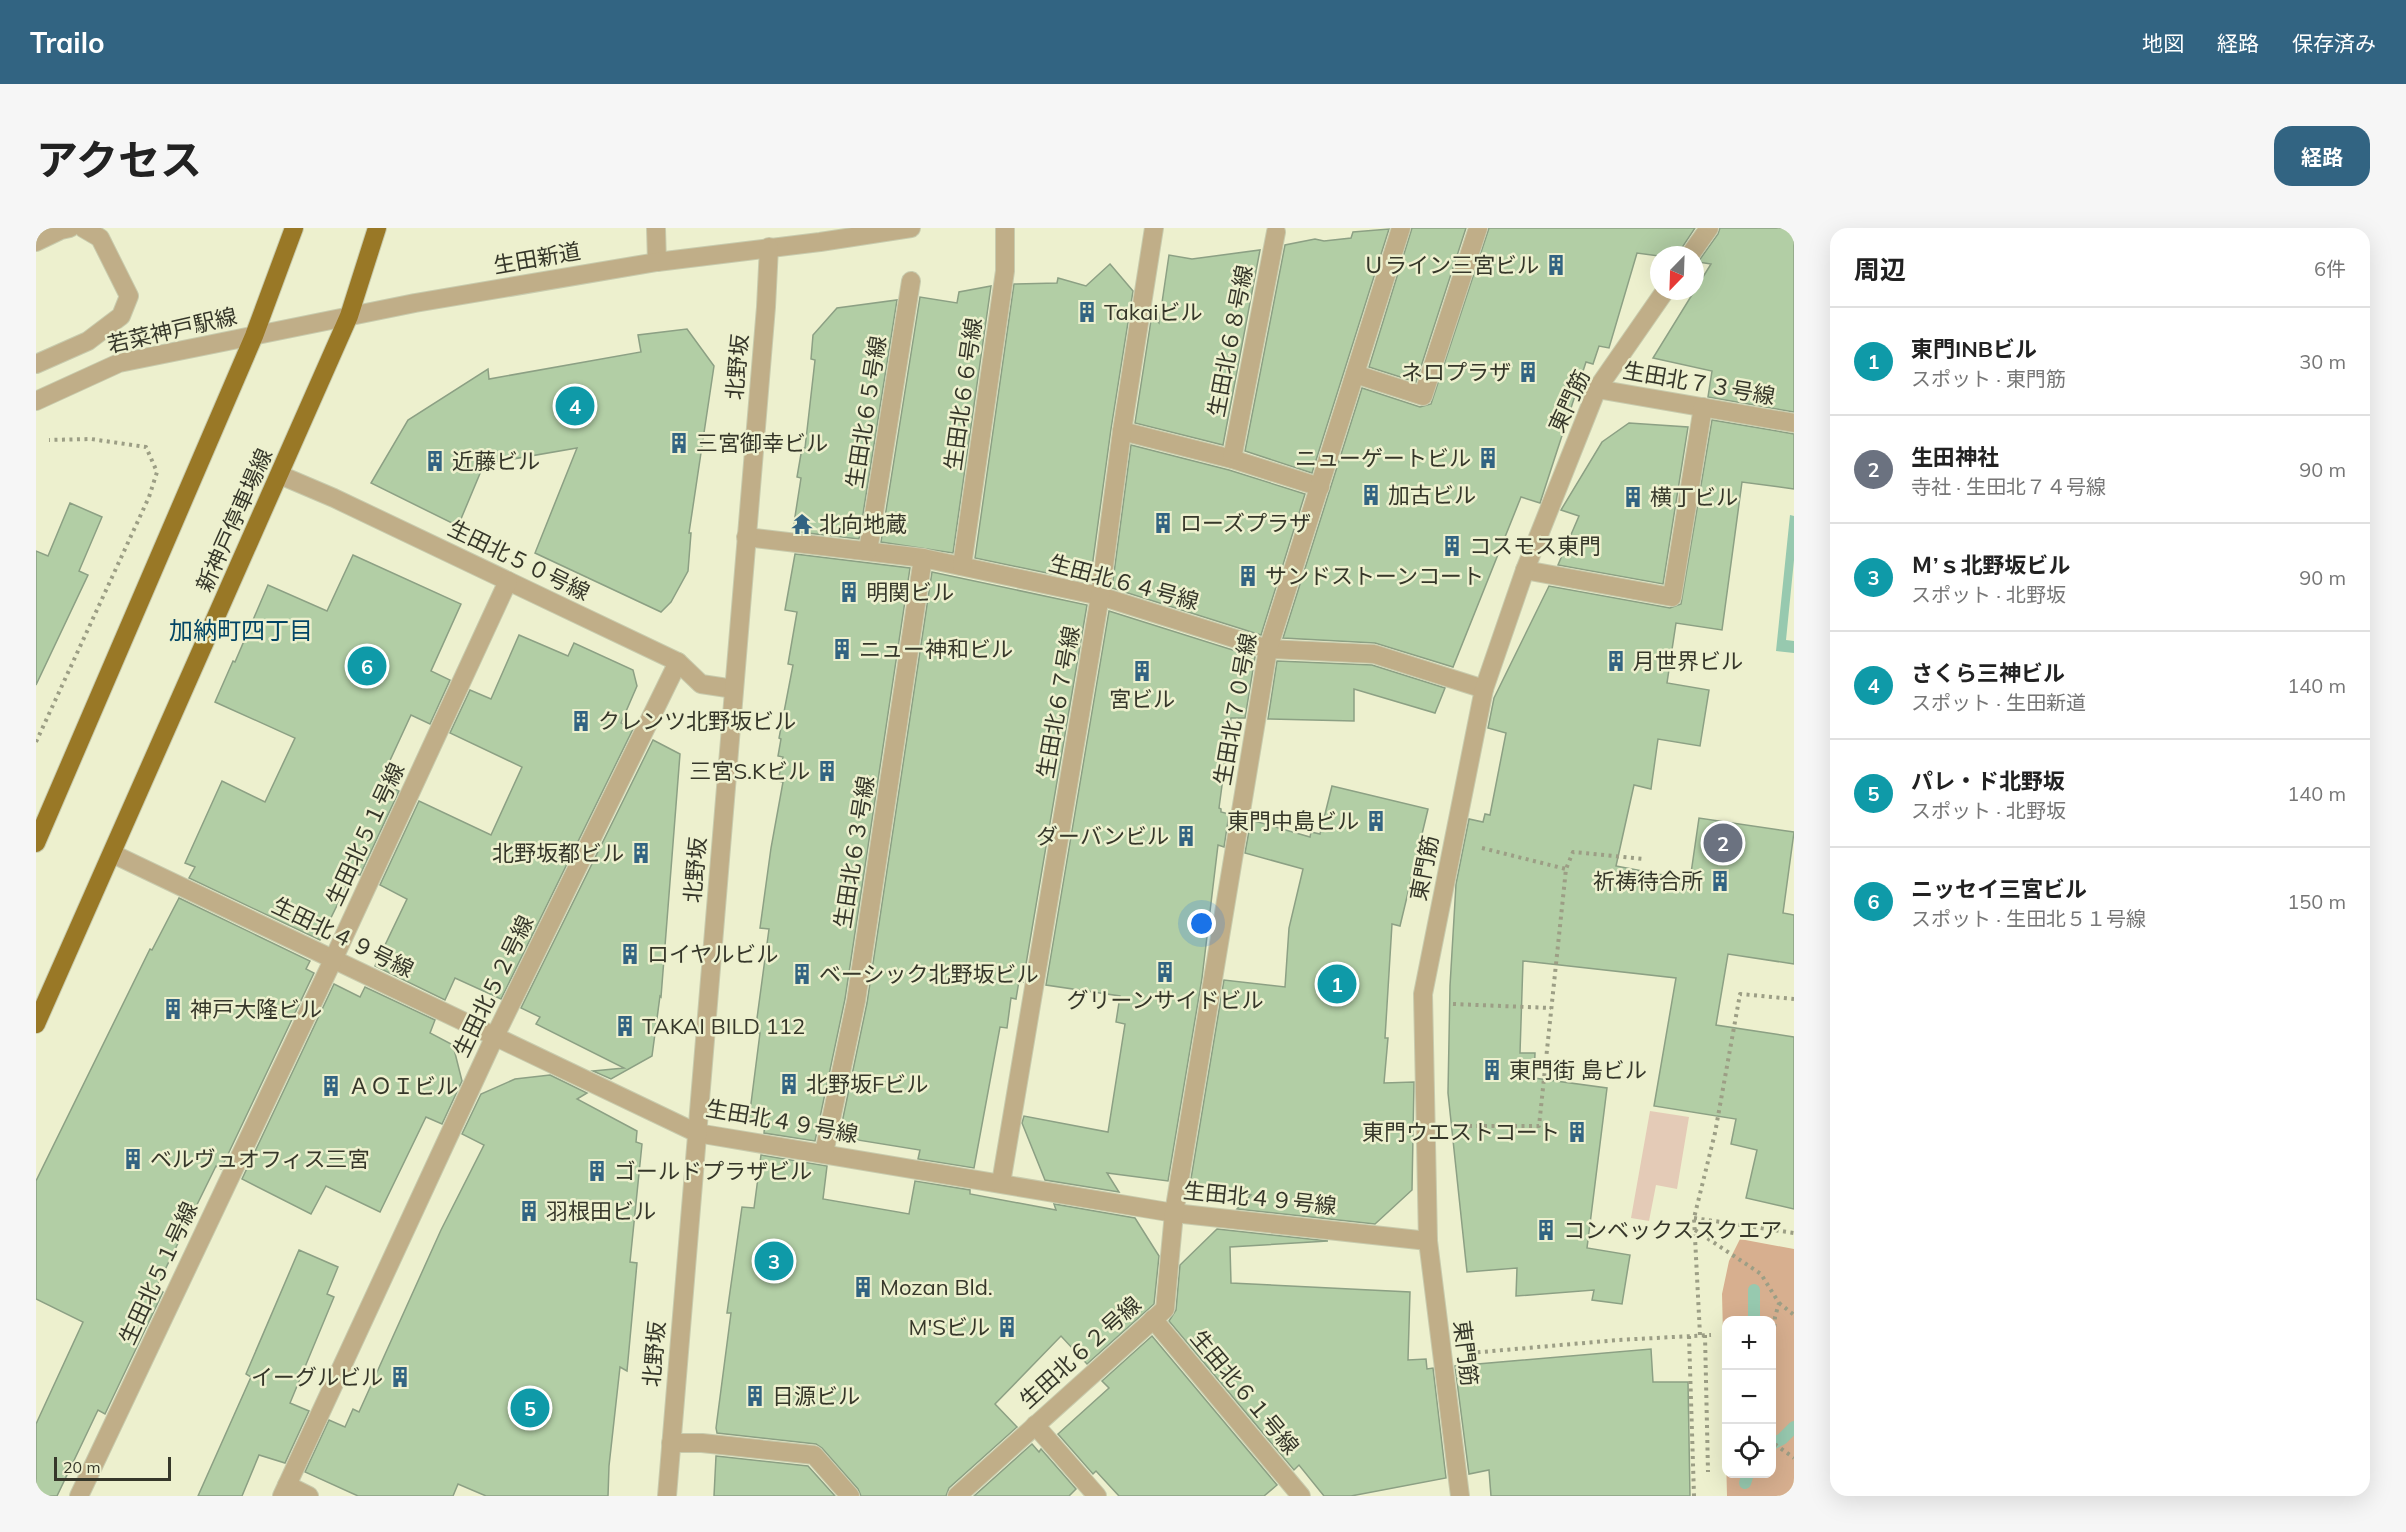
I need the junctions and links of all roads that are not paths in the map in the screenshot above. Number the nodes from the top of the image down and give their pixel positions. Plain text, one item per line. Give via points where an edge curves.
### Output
1 (70, 228) edge
2 (84, 228) edge
3 (294, 228) edge
4 (377, 228) edge
5 (656, 228) edge
6 (911, 228) edge
7 (1005, 228) edge
8 (1154, 228) edge
9 (1401, 228) edge
10 (1478, 228) edge
11 (1709, 228) edge
12 (1276, 232) dead end
13 (36, 242) edge
14 (1696, 246) edge
15 (769, 247) junction
16 (657, 262) junction
17 (911, 281) dead end
18 (1659, 300) edge
19 (349, 316) junction
20 (254, 336) junction
21 (36, 364) edge
22 (1355, 374) junction
23 (1597, 389) junction
24 (36, 401) edge
25 (1703, 407) junction
26 (1794, 423) edge
27 (1122, 431) junction
28 (1232, 459) junction
29 (280, 475) junction
30 (1320, 487) junction
31 (746, 537) junction
32 (868, 551) junction
33 (923, 558) junction
34 (962, 566) junction
35 (1525, 570) junction
36 (508, 581) junction
37 (1100, 596) junction
38 (1268, 649) junction
39 (678, 662) junction
40 (734, 689) junction
41 (1484, 689) junction
42 (37, 837) edge
43 (113, 854) junction
44 (333, 960) junction
45 (36, 1024) edge
46 (495, 1036) junction
47 (697, 1133) junction
48 (824, 1153) junction
49 (1001, 1183) junction
50 (1174, 1213) junction
51 (1428, 1241) junction
52 (1153, 1319) junction
53 (1035, 1425) junction
54 (671, 1443) junction
55 (284, 1491) edge
56 (844, 1494) edge
57 (79, 1496) edge
58 (309, 1496) edge
59 (667, 1496) edge
60 (957, 1496) edge
61 (1097, 1496) edge
62 (1300, 1496) edge
63 (1460, 1496) edge

1 - 13 street
2 - 21 street via 100,238 129,296 121,316 88,340
3 - 20 main road
4 - 19 main road, 新神戸停車場線
5 - 16 street
6 - 15 street, 生田新道
7 - 34 street, 生田北６６号線 via 1005,271
8 - 27 street, 生田北６７号線
9 - 22 street, 生田北７０号線
10 - 22 street via 1423,396
11 - 14 street
12 - 28 street, 生田北６８号線
15 - 16 street, 生田新道
15 - 31 street, 北野坂
16 - 19 street, 生田新道
17 - 32 street, 生田北６５号線
18 - 23 street, 東門筋
19 - 20 street, 生田新道
19 - 29 main road, 新神戸停車場線
20 - 24 street, 若菜神戸駅線 via 119,363
20 - 42 main road
22 - 30 street, 生田北７０号線
23 - 25 street, 生田北７３号線
23 - 35 street, 東門筋
25 - 26 street, 生田北７３号線
25 - 35 street via 1672,597
27 - 28 street
27 - 37 street, 生田北６７号線
28 - 30 street
29 - 36 street, 生田北５０号線
29 - 43 main road, 新神戸停車場線
30 - 38 street, 生田北７０号線
31 - 32 street, 生田北６４号線
31 - 40 street, 北野坂
32 - 33 street, 生田北６４号線
33 - 34 street, 生田北６４号線
33 - 48 street, 生田北６３号線 via 856,1001
34 - 37 street, 生田北６４号線
35 - 41 street, 東門筋
36 - 39 street, 生田北５０号線
36 - 44 street, 生田北５１号線
37 - 38 street, 生田北６４号線
37 - 49 street, 生田北６７号線
38 - 41 street, 生田北６４号線 via 1374,654
38 - 50 street, 生田北７０号線
39 - 40 street, 生田北５０号線 via 701,684
39 - 46 street, 生田北５２号線
40 - 47 street, 北野坂
41 - 51 street, 東門筋 via 1423,1003
43 - 44 street, 生田北４９号線
43 - 45 main road, 新神戸停車場線
44 - 46 street, 生田北４９号線
44 - 57 street, 生田北５１号線
46 - 47 street, 生田北４９号線
46 - 55 street, 生田北５２号線
47 - 48 street, 生田北４９号線
47 - 54 street, 北野坂
48 - 49 street, 生田北４９号線
49 - 50 street, 生田北４９号線
50 - 51 street, 生田北４９号線
50 - 52 street, 生田北６２号線 via 1165,1309
51 - 63 street, 東門筋
52 - 53 street, 生田北６２号線
52 - 62 street, 生田北６１号線
53 - 60 street, 生田北６２号線
53 - 61 street
54 - 56 street via 814,1455
54 - 59 street, 北野坂
55 - 58 street

